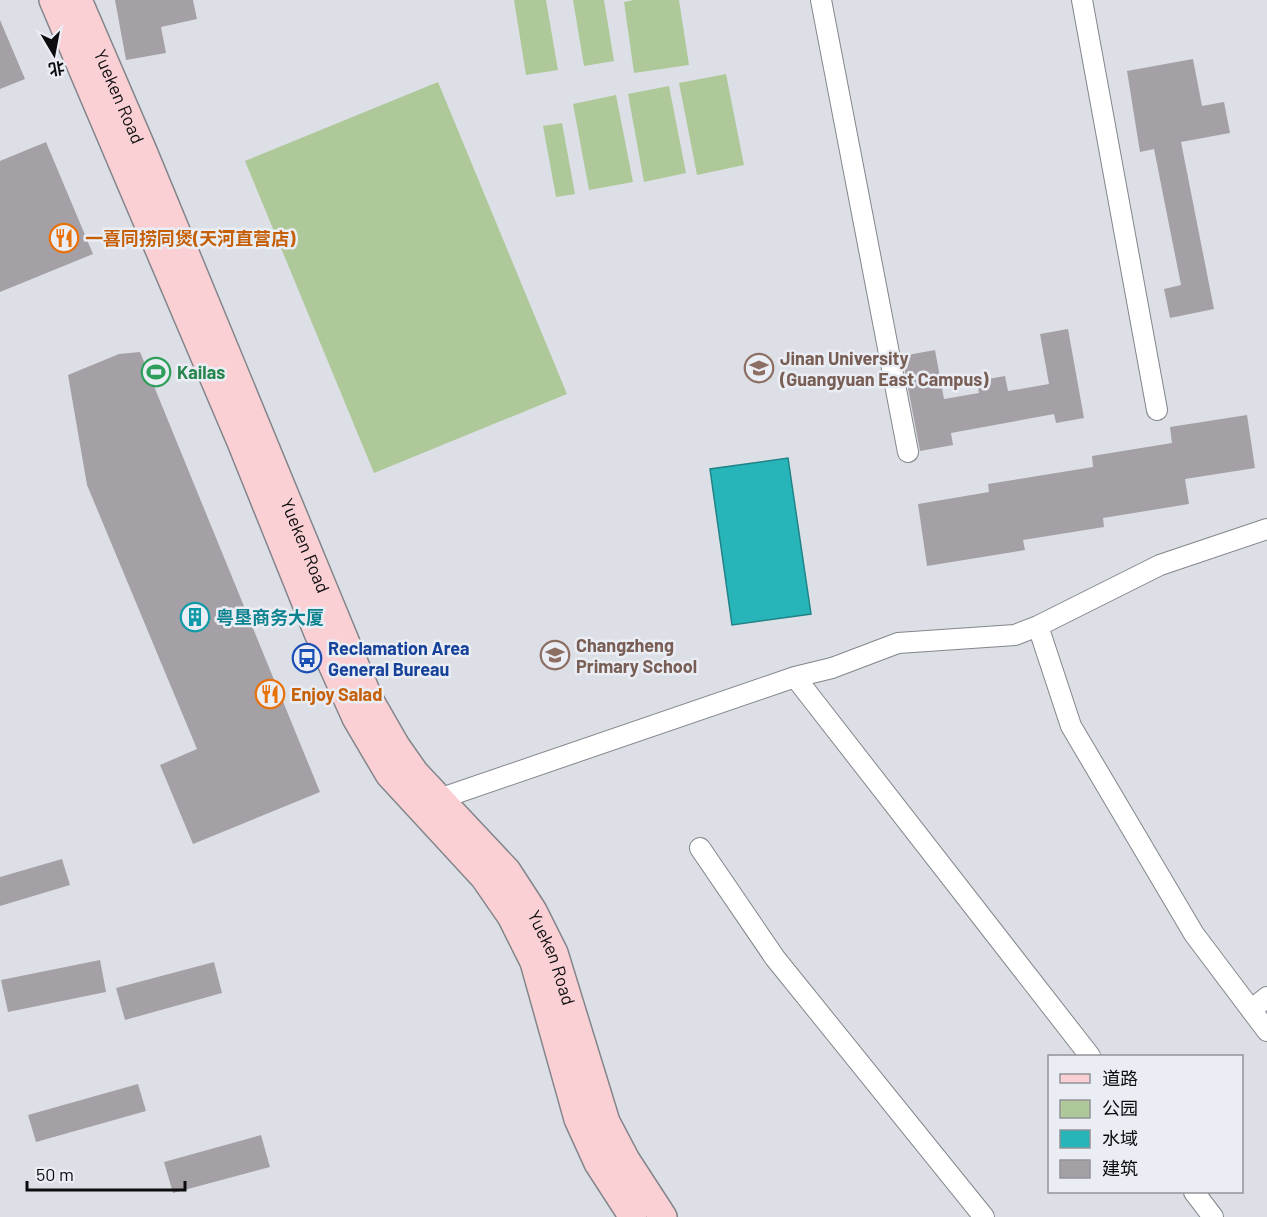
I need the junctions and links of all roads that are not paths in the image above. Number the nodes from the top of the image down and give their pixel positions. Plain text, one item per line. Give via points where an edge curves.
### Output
1 (53, 0) edge
2 (78, 0) edge
3 (821, 0) edge
4 (1082, 0) edge
5 (1157, 410) dead end
6 (908, 452) dead end
7 (1267, 529) edge
8 (1038, 626) junction
9 (795, 677) junction
10 (439, 799) junction
11 (700, 848) dead end
12 (1267, 997) edge
13 (1251, 1010) junction
14 (1267, 1031) edge
15 (1089, 1055) edge
16 (1195, 1193) edge
17 (1206, 1215) edge
18 (633, 1217) edge
19 (663, 1217) edge
20 (984, 1217) edge

1 - 18 main road, Yueken Road via 356,718 389,774 484,877 511,916 534,962 578,1119 598,1163
2 - 10 main road, Yueken Road via 369,699 396,746
3 - 6 street
4 - 5 street
7 - 8 street via 1160,566
8 - 9 street via 1014,635 898,643 832,668
8 - 13 street via 1071,726 1194,934
9 - 10 street
9 - 15 street
10 - 19 main road, Yueken Road via 507,871 533,911 554,952 606,1122
11 - 20 street via 776,958
12 - 13 street
13 - 14 street
16 - 17 street

